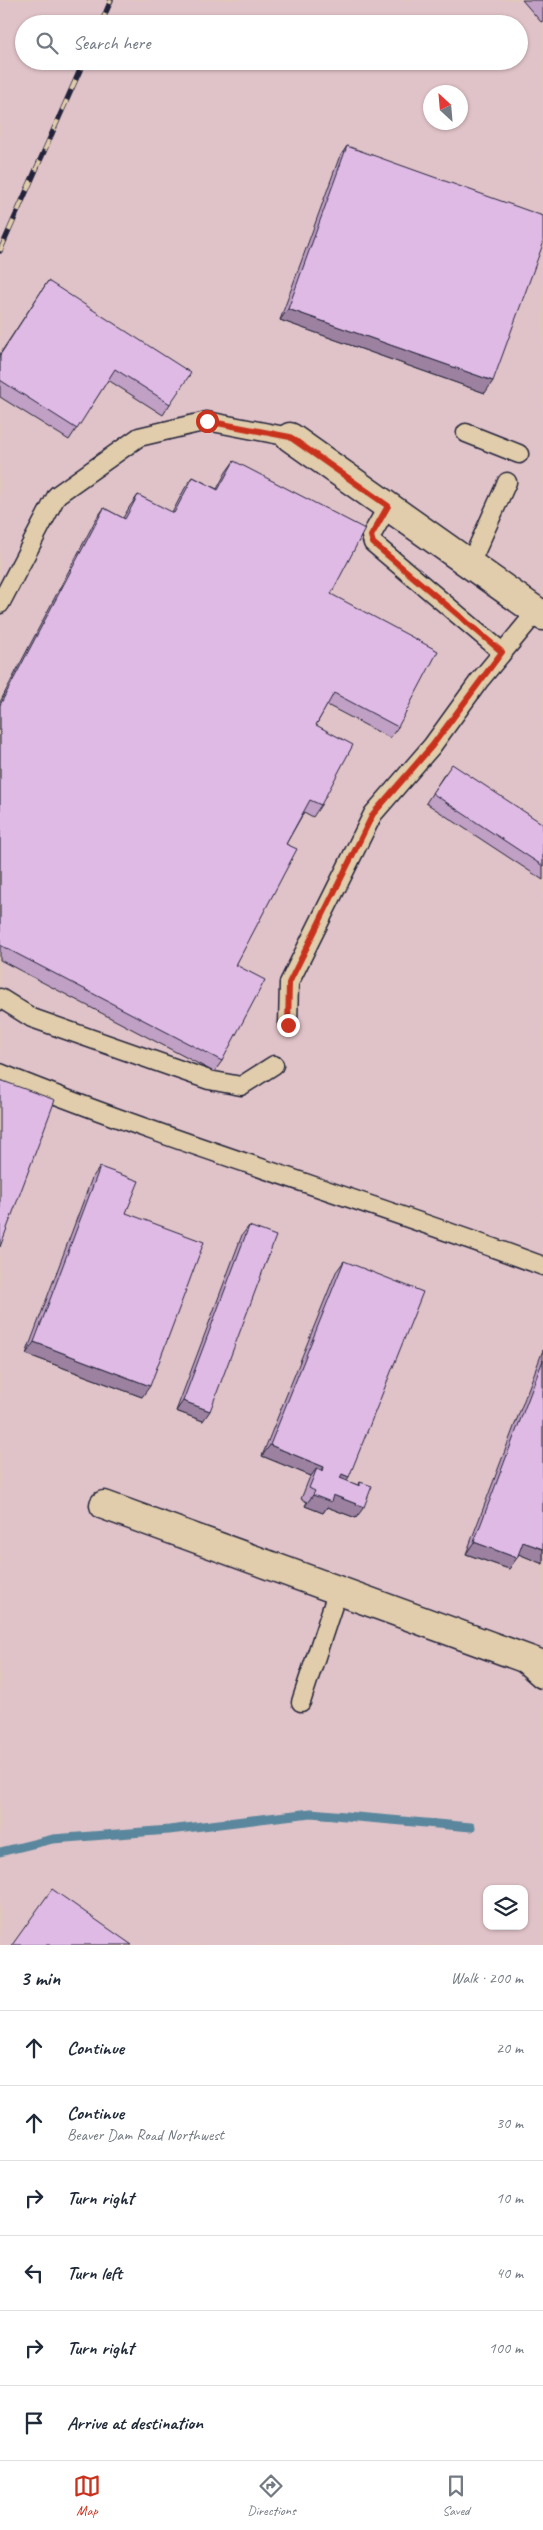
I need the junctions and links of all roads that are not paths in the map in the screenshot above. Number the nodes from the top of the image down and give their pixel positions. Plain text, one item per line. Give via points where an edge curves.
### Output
1 (466, 433) dead end
2 (290, 437) joint
3 (519, 454) dead end
4 (507, 482) dead end
5 (388, 506) junction
6 (470, 564) junction
7 (0, 604) edge
8 (540, 613) edge
9 (502, 652) junction
10 (0, 998) edge
11 (288, 1025) dead end
12 (274, 1065) dead end
13 (0, 1073) edge
14 (543, 1266) edge
15 (104, 1505) dead end
16 (338, 1590) junction
17 (539, 1664) edge
18 (301, 1702) dead end

1 - 3 lane
2 - 5 street
2 - 7 lane via 207,421 138,437 57,495
4 - 6 lane
5 - 6 street
5 - 9 lane via 371,536 373,543
6 - 8 street
8 - 9 lane
9 - 11 lane via 432,746 373,814 289,983
10 - 12 lane via 32,1018 209,1080 241,1086
13 - 14 lane via 70,1101 454,1232
15 - 16 street
16 - 17 street
16 - 18 lane

